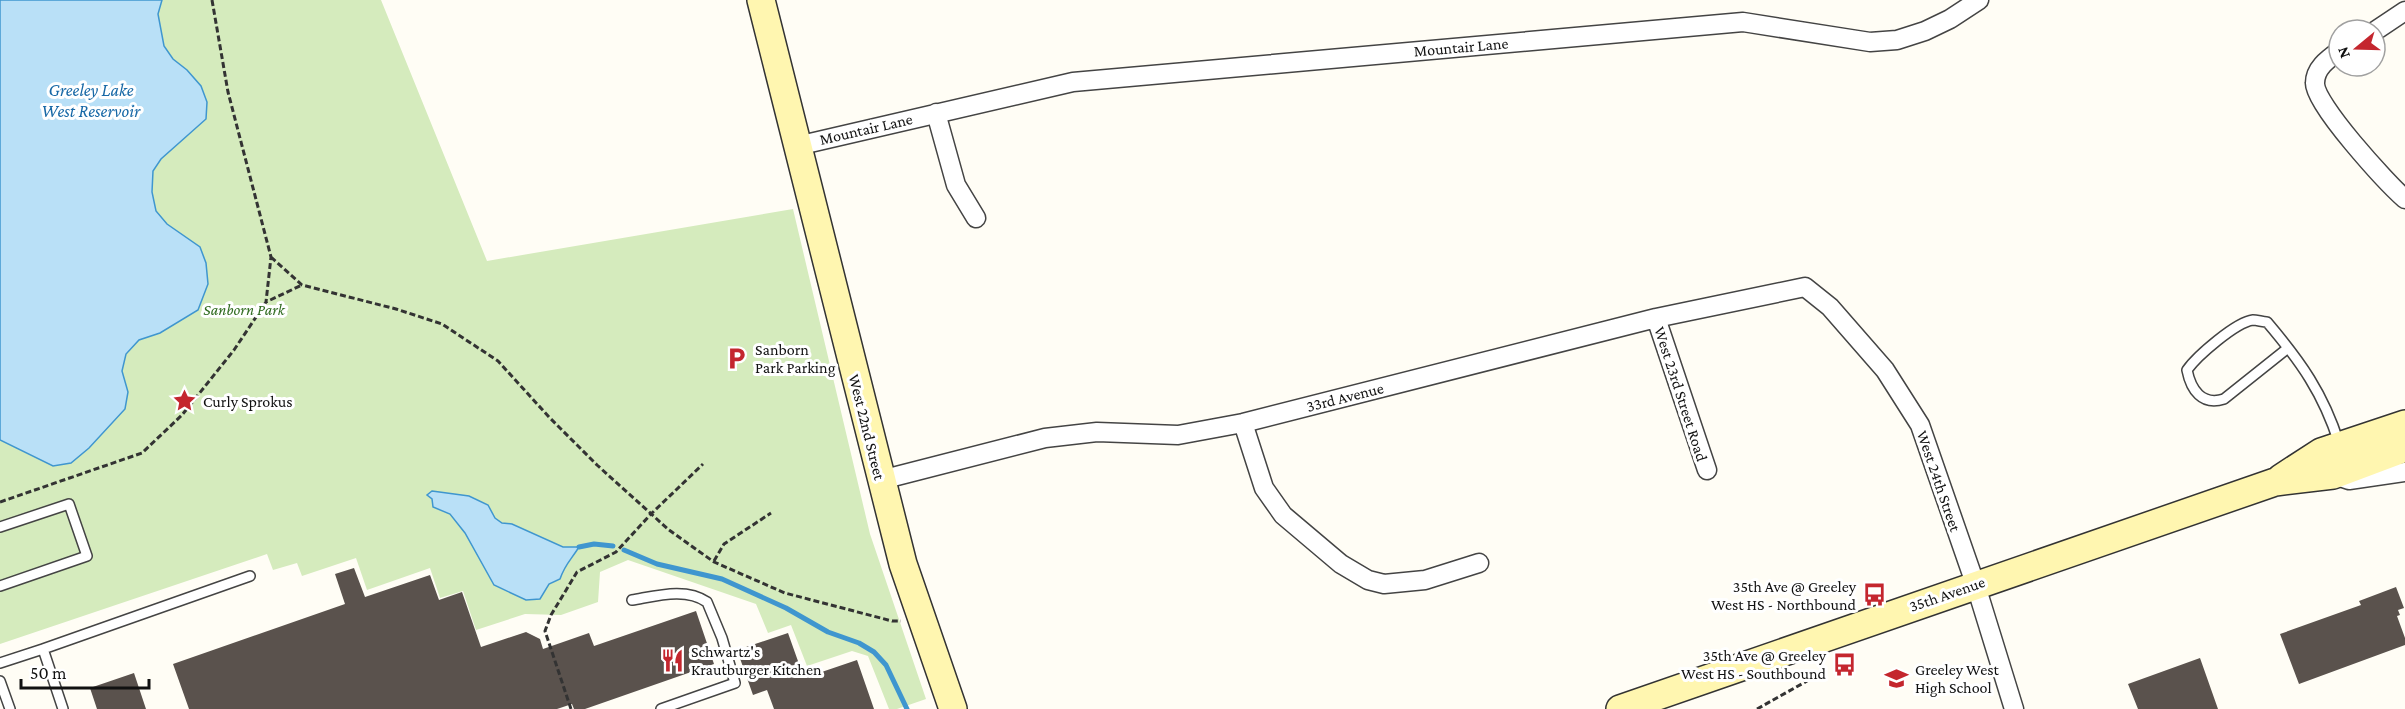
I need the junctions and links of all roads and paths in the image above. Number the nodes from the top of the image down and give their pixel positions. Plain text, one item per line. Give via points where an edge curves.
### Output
1 (212, 0) edge
2 (761, 0) edge
3 (1979, 0) edge
4 (2405, 11) edge
5 (2387, 23) edge
6 (2327, 60) edge
7 (936, 113) junction
8 (796, 146) junction
9 (2405, 199) edge
10 (976, 218) dead end
11 (271, 257) junction
12 (302, 285) junction
13 (1805, 287) joint
14 (266, 302) junction
15 (1656, 318) junction
16 (2288, 348) junction
17 (1244, 423) junction
18 (2405, 424) edge
19 (2340, 446) junction
20 (2405, 448) edge
21 (703, 464) dead end
22 (1707, 470) dead end
23 (2405, 472) edge
24 (2332, 475) junction
25 (880, 480) junction
26 (2275, 482) junction
27 (0, 502) edge
28 (771, 513) dead end
29 (651, 514) junction
30 (0, 527) edge
31 (714, 562) junction
32 (1479, 563) dead end
33 (250, 576) dead end
34 (1975, 584) junction
35 (0, 586) edge
36 (632, 600) dead end
37 (903, 620) dead end
38 (43, 649) junction
39 (0, 663) edge
40 (1810, 675) dead end
41 (0, 681) edge
42 (10, 709) edge
43 (63, 709) edge
44 (571, 709) edge
45 (661, 709) edge
46 (953, 709) edge
47 (1620, 709) edge
48 (1756, 709) edge
49 (2014, 709) edge

1 - 11 path via 228,92
2 - 8 main road, West 22nd Street
3 - 7 street, Mountair Lane via 1950,19 1897,40 1870,42 1743,22 1073,82
4 - 5 street
6 - 9 street via 2321,65 2315,83 2319,98 2331,117
7 - 8 street, Mountair Lane
7 - 10 street, Mountair Lane via 956,185
8 - 25 main road, West 22nd Street
11 - 12 path
11 - 14 path
12 - 14 path
12 - 29 path via 442,324 498,361 549,417
13 - 15 street, 33rd Avenue
13 - 34 street, West 24th Street via 1830,307 1885,370 1920,426
14 - 27 path via 182,416 142,453
15 - 17 street, 33rd Avenue
15 - 22 street, West 23rd Street Road
16 - 16 lane via 2267,322 2252,320 2236,327 2193,361 2187,370 2189,381 2204,400 2213,403 2224,399
16 - 19 lane via 2328,410
17 - 25 street, 33rd Avenue via 1178,435 1097,432 1045,438
17 - 32 street via 1264,488 1283,515 1341,564 1368,580 1384,584 1425,580
18 - 19 main road, 35th Avenue
19 - 26 main road, 35th Avenue via 2321,452
20 - 24 main road, 35th Avenue
21 - 29 path
23 - 24 street via 2349,480
24 - 26 main road, 35th Avenue
25 - 46 main road, West 22nd Street via 903,564
26 - 34 main road, 35th Avenue
28 - 31 path via 724,544
29 - 31 path
29 - 44 path via 616,552 578,572 551,615 545,631
30 - 35 lane via 69,504 87,556
31 - 37 path via 784,593 892,621
33 - 38 lane
34 - 47 main road, 35th Avenue
34 - 49 street, West 24th Street
36 - 45 lane via 689,594 707,602 735,683
38 - 39 lane
38 - 43 lane
40 - 48 path via 1807,681
41 - 42 lane

